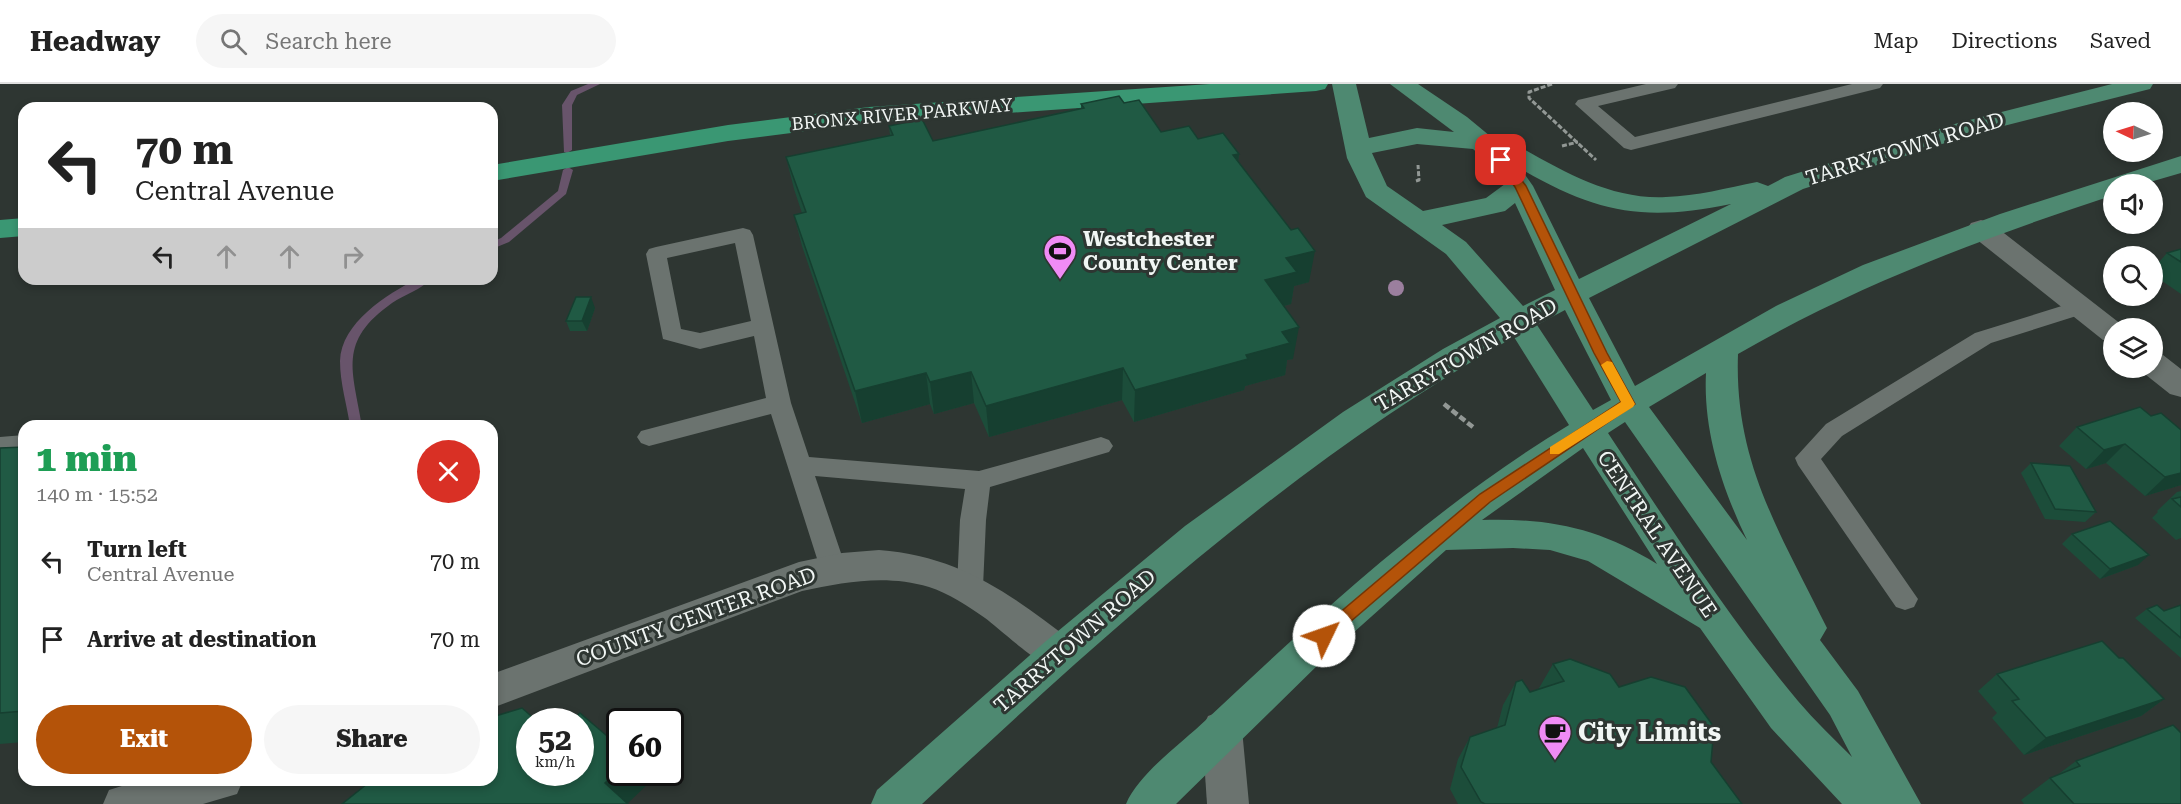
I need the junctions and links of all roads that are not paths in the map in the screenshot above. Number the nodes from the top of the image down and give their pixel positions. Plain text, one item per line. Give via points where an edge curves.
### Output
1 (1316, 84) edge
2 (1344, 84) edge
3 (1402, 84) edge
4 (1669, 84) edge
5 (1874, 84) edge
6 (2141, 84) edge
7 (1458, 122) junction
8 (1480, 142) junction
9 (1358, 148) junction
10 (2181, 164) edge
11 (498, 172) edge
12 (2150, 174) edge
13 (1794, 183) junction
14 (1520, 186) junction
15 (2103, 189) edge
16 (1419, 221) junction
17 (18, 228) edge
18 (0, 229) edge
19 (1981, 229) junction
20 (1573, 294) junction
21 (2081, 307) junction
22 (1519, 321) junction
23 (2103, 324) edge
24 (763, 327) junction
25 (1723, 348) junction
26 (2163, 372) edge
27 (2181, 386) edge
28 (779, 403) junction
29 (1629, 404) junction
30 (1587, 429) junction
31 (649, 437) dead end
32 (18, 444) edge
33 (0, 446) edge
34 (1101, 446) dead end
35 (799, 465) junction
36 (979, 481) junction
37 (1439, 536) junction
38 (833, 568) junction
39 (970, 587) junction
40 (1905, 599) dead end
41 (1717, 623) junction
42 (1059, 653) junction
43 (498, 689) edge
44 (1844, 703) junction
45 (1222, 729) junction
46 (198, 786) edge
47 (124, 804) edge
48 (892, 804) edge
49 (1147, 804) edge
50 (1228, 804) edge
51 (1870, 804) edge
52 (1900, 804) edge

1 - 11 highway, BRONX RIVER PARKWAY via 869,114 728,133
2 - 9 main road, CENTRAL AVENUE
3 - 7 main road
4 - 5 lane via 1584,104 1631,144
6 - 13 main road, TARRYTOWN ROAD via 1967,128
7 - 8 main road
7 - 13 main road via 1572,186 1627,204 1678,205
8 - 9 main road via 1417,136
8 - 14 main road via 1501,160
9 - 16 main road, CENTRAL AVENUE via 1376,191
10 - 12 main road
13 - 20 main road, TARRYTOWN ROAD
14 - 16 main road via 1495,205
14 - 20 main road
15 - 19 main road
16 - 22 main road, CENTRAL AVENUE via 1472,264
17 - 18 highway
19 - 21 street
19 - 25 main road via 1841,287
20 - 22 main road, TARRYTOWN ROAD
20 - 29 main road
21 - 23 street
21 - 40 lane via 1983,338 1834,430 1807,458
22 - 30 main road, CENTRAL AVENUE
22 - 42 main road, TARRYTOWN ROAD via 1415,381 1287,469 1197,536
24 - 24 lane via 700,341 671,334 656,254 743,235
24 - 28 lane
25 - 29 main road
25 - 44 main road via 1722,411 1734,466
26 - 27 street
28 - 31 lane
28 - 35 lane
29 - 30 main road
29 - 44 main road
30 - 37 main road via 1485,498
30 - 41 main road, CENTRAL AVENUE
32 - 33 lane
34 - 36 lane
35 - 36 lane
35 - 38 lane
36 - 39 lane
37 - 41 main road via 1541,535 1586,544 1632,567
37 - 45 main road
38 - 39 street, COUNTY CENTER ROAD via 868,563 905,566 948,576
38 - 43 street, COUNTY CENTER ROAD via 799,577
39 - 42 street, COUNTY CENTER ROAD
41 - 51 main road, CENTRAL AVENUE via 1785,715
42 - 48 main road, TARRYTOWN ROAD
44 - 52 main road
45 - 49 main road
45 - 50 street
46 - 47 street

